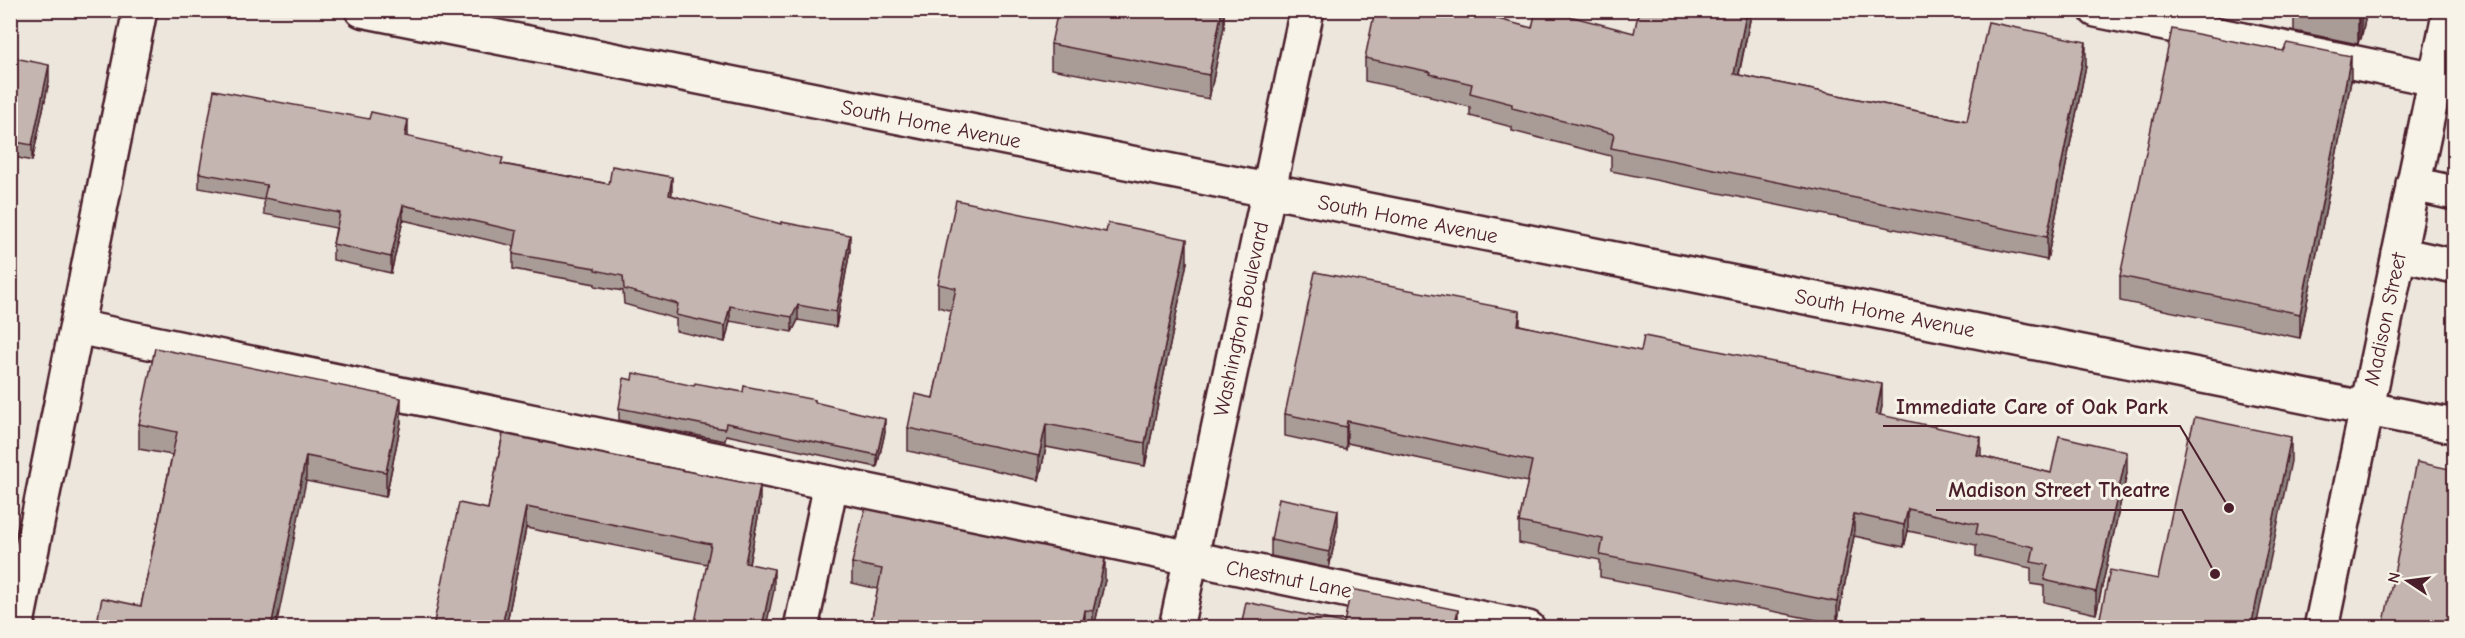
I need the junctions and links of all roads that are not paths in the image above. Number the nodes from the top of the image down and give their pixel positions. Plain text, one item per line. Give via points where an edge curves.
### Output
1 (141, 10) edge
2 (362, 10) edge
3 (1307, 10) edge
4 (2096, 10) edge
5 (2450, 10) edge
6 (2435, 79) junction
7 (2413, 184) junction
8 (1268, 191) junction
9 (2454, 193) edge
10 (2399, 254) junction
11 (2454, 266) edge
12 (77, 327) junction
13 (2366, 409) junction
14 (2454, 426) edge
15 (831, 484) junction
16 (1191, 559) junction
17 (16, 627) edge
18 (801, 627) edge
19 (1176, 627) edge
20 (1528, 627) edge
21 (2321, 627) edge

1 - 12 street
2 - 8 street, South Home Avenue
3 - 8 street, Washington Boulevard
4 - 6 street
5 - 6 street, Madison Street
6 - 7 street, Madison Street
7 - 9 street
7 - 10 street, Madison Street
8 - 13 street, South Home Avenue
8 - 16 street, Washington Boulevard
10 - 11 street
10 - 13 street, Madison Street
12 - 15 street, Chestnut Lane
12 - 17 street
13 - 14 street, South Home Avenue
13 - 21 street, Madison Street
15 - 16 street, Chestnut Lane
15 - 18 street
16 - 19 street, Washington Boulevard
16 - 20 street, Chestnut Lane

